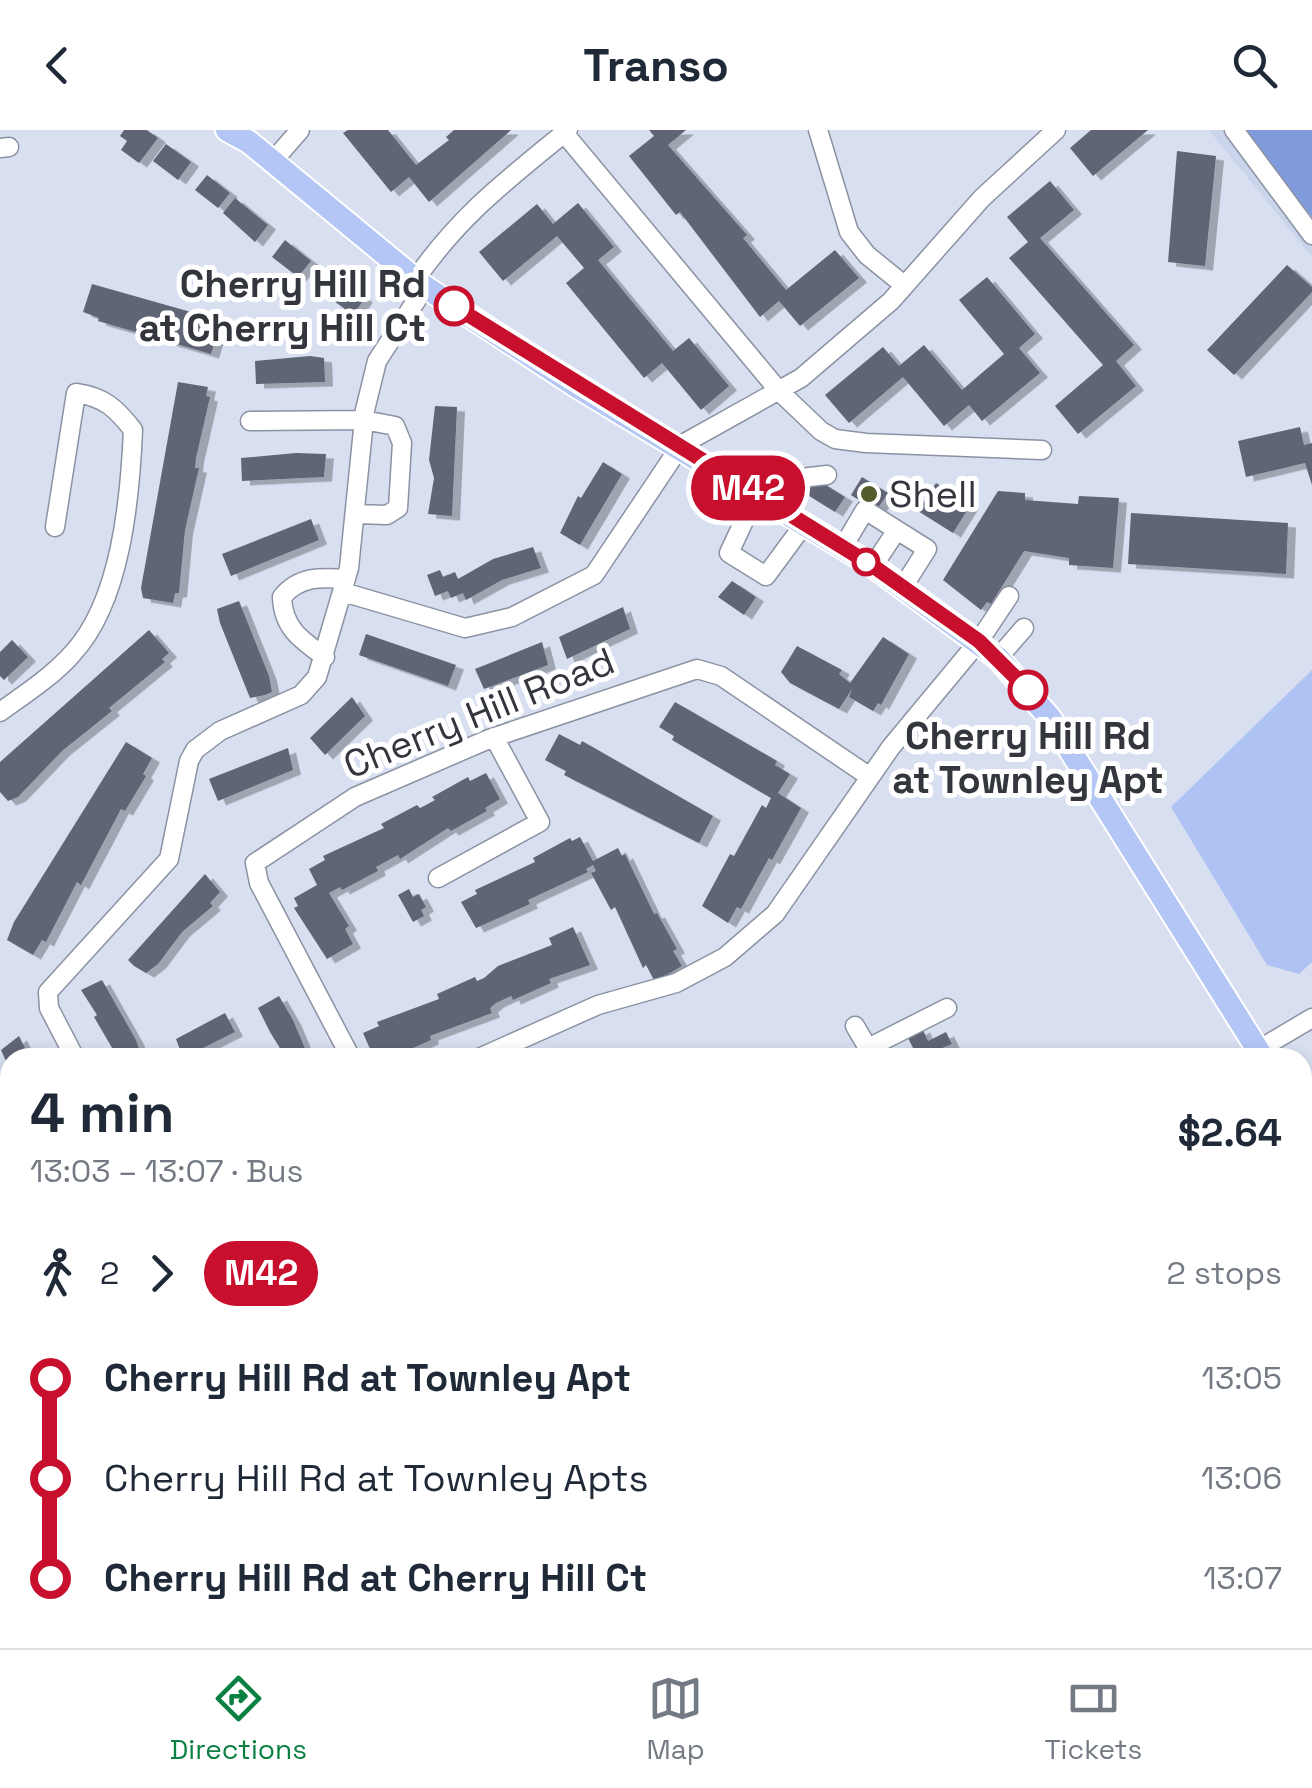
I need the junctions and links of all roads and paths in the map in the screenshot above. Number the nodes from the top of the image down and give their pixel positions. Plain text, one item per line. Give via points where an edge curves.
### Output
1 (227, 130) edge
2 (300, 130) edge
3 (818, 130) edge
4 (1056, 130) edge
5 (1234, 130) edge
6 (566, 132) edge
7 (244, 136) edge
8 (272, 161) junction
9 (1312, 235) edge
10 (420, 283) junction
11 (904, 285) junction
12 (779, 391) junction
13 (364, 420) junction
14 (250, 421) dead end
15 (681, 445) junction
16 (1042, 450) dead end
17 (827, 475) dead end
18 (757, 494) junction
19 (778, 507) junction
20 (356, 514) junction
21 (804, 523) junction
22 (55, 528) dead end
23 (897, 530) junction
24 (843, 547) junction
25 (873, 566) junction
26 (345, 585) junction
27 (903, 587) junction
28 (1009, 596) dead end
29 (1024, 628) dead end
30 (979, 641) junction
31 (325, 657) junction
32 (998, 658) junction
33 (0, 712) edge
34 (494, 737) junction
35 (870, 776) junction
36 (438, 878) dead end
37 (947, 1008) dead end
38 (1312, 1018) edge
39 (855, 1026) dead end
40 (69, 1048) edge
41 (346, 1048) edge
42 (501, 1048) edge
43 (867, 1048) edge
44 (879, 1048) edge
45 (1257, 1048) edge
46 (1270, 1048) edge

1 - 7 main road
2 - 8 street
3 - 11 street via 848,232
4 - 11 street via 982,198
5 - 9 street
6 - 10 street via 448,233
6 - 12 street
7 - 8 main road
8 - 10 main road
10 - 13 street via 382,349
10 - 15 main road via 576,386
11 - 12 street
12 - 15 street
12 - 16 street via 835,439
13 - 14 street
13 - 20 street
13 - 20 street via 395,426 399,433 398,508 387,516
15 - 18 main road
15 - 26 street via 594,575 544,603 465,628
17 - 19 street via 801,478
18 - 19 main road
18 - 21 street via 729,553 766,576
19 - 21 main road
20 - 26 street
21 - 24 main road
22 - 33 street via 76,393 94,396 114,406 132,430 107,599 74,653
23 - 24 street via 865,510
23 - 25 street
23 - 27 street via 927,549
24 - 25 main road
25 - 27 main road
26 - 31 street
26 - 31 street via 309,579 282,597 295,636
27 - 30 main road
28 - 30 street
29 - 32 street
30 - 32 main road
30 - 35 street
31 - 40 street via 301,694 220,731 188,761 170,859 48,992
32 - 45 main road via 1050,718
34 - 35 street, Cherry Hill Road via 697,669 721,676
34 - 36 street via 540,822
34 - 41 street, Cherry Hill Road via 355,796 254,863
35 - 42 street via 775,914 725,957 676,983 598,1005
37 - 44 street
38 - 46 street
39 - 43 street

